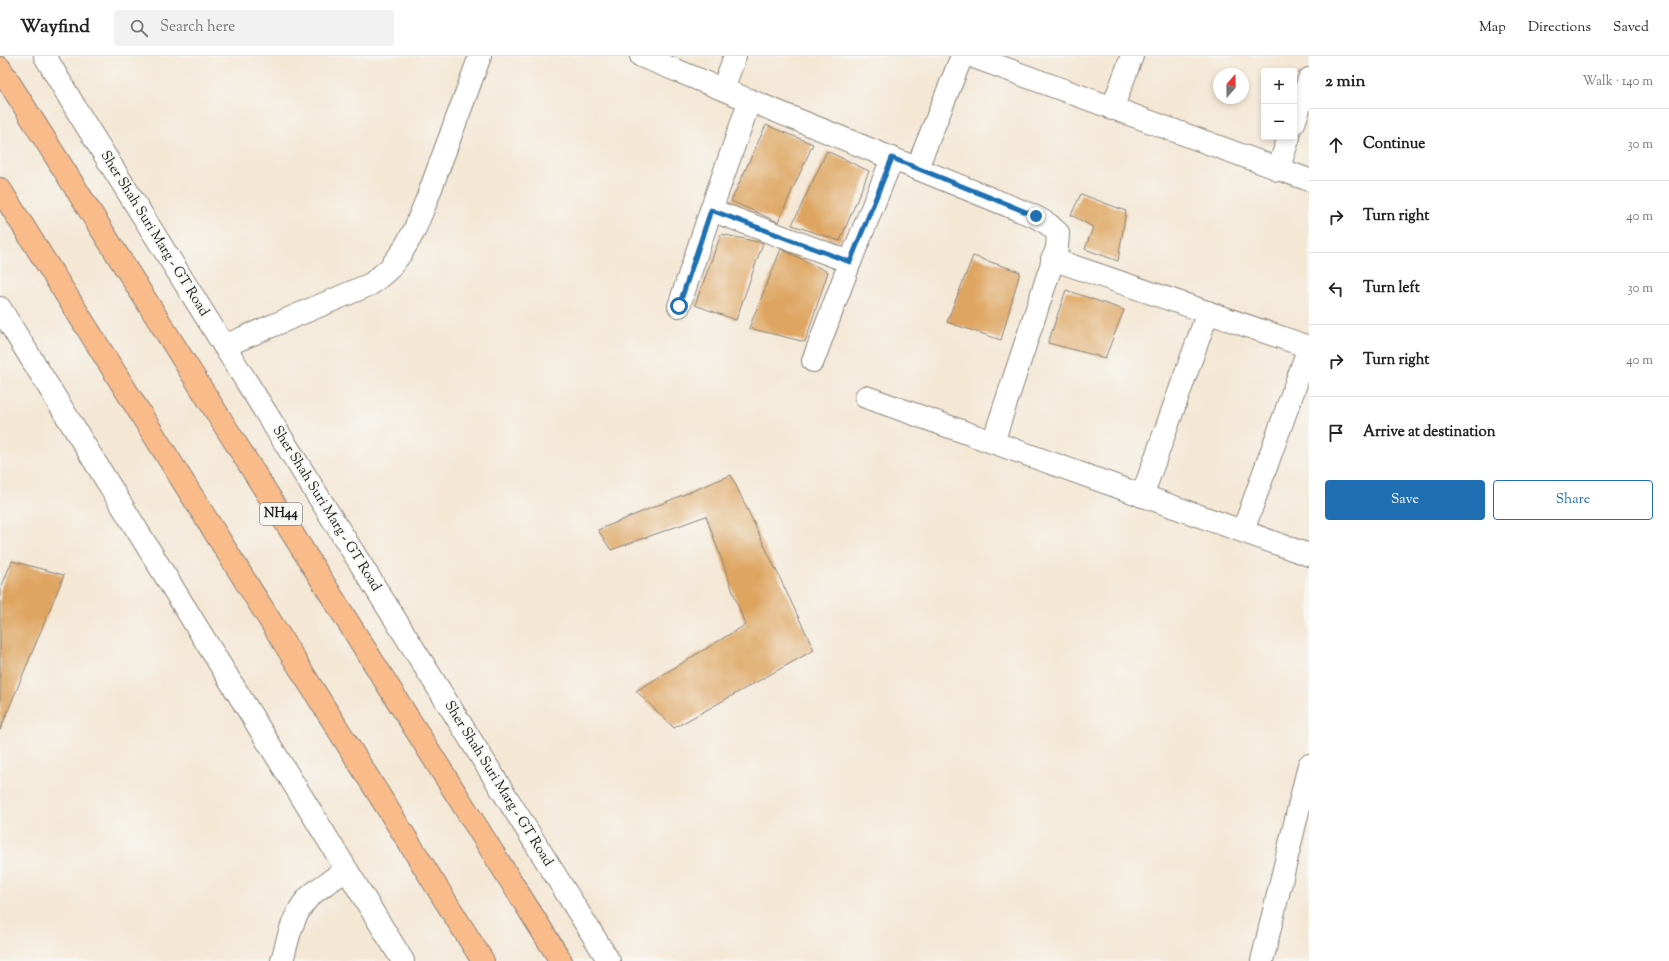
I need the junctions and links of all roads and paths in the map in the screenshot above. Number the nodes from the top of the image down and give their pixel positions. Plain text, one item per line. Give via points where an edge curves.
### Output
1 (45, 56) edge
2 (480, 56) edge
3 (641, 56) edge
4 (735, 56) edge
5 (962, 56) edge
6 (971, 56) edge
7 (1132, 56) edge
8 (0, 68) edge
9 (1309, 79) edge
10 (723, 89) junction
11 (750, 100) junction
12 (1112, 109) junction
13 (1297, 114) edge
14 (1288, 140) edge
15 (892, 158) junction
16 (917, 168) junction
17 (1278, 170) junction
18 (1309, 180) edge
19 (0, 189) edge
20 (711, 210) junction
21 (1052, 259) junction
22 (850, 262) junction
23 (679, 306) dead end
24 (0, 308) edge
25 (1208, 312) junction
26 (224, 346) junction
27 (1309, 347) edge
28 (813, 361) dead end
29 (866, 397) dead end
30 (993, 442) junction
31 (1142, 496) junction
32 (1243, 531) junction
33 (1309, 555) edge
34 (1309, 765) edge
35 (346, 870) junction
36 (282, 961) edge
37 (403, 961) edge
38 (483, 961) edge
39 (561, 961) edge
40 (609, 961) edge
41 (1262, 961) edge

1 - 26 street, Sher Shah Suri Marg - GT Road
2 - 26 street via 414,231 389,269 371,284
3 - 10 street
4 - 10 street
5 - 16 street
6 - 12 street
7 - 12 street
8 - 39 highway, NH44
9 - 13 street
10 - 11 street
11 - 15 street
11 - 20 street
12 - 17 street
14 - 17 street
15 - 16 street
15 - 22 street
16 - 21 street via 1036,216 1048,224 1058,233 1057,248
17 - 18 street
19 - 38 highway
20 - 22 street
20 - 23 street
21 - 25 street
21 - 30 street
22 - 28 street
24 - 35 street
25 - 27 street
25 - 31 street
26 - 40 street, Sher Shah Suri Marg - GT Road
27 - 32 street
29 - 30 street
30 - 31 street
31 - 32 street
32 - 33 street
34 - 41 street
35 - 36 street via 309,897 300,908 292,924
35 - 37 street

